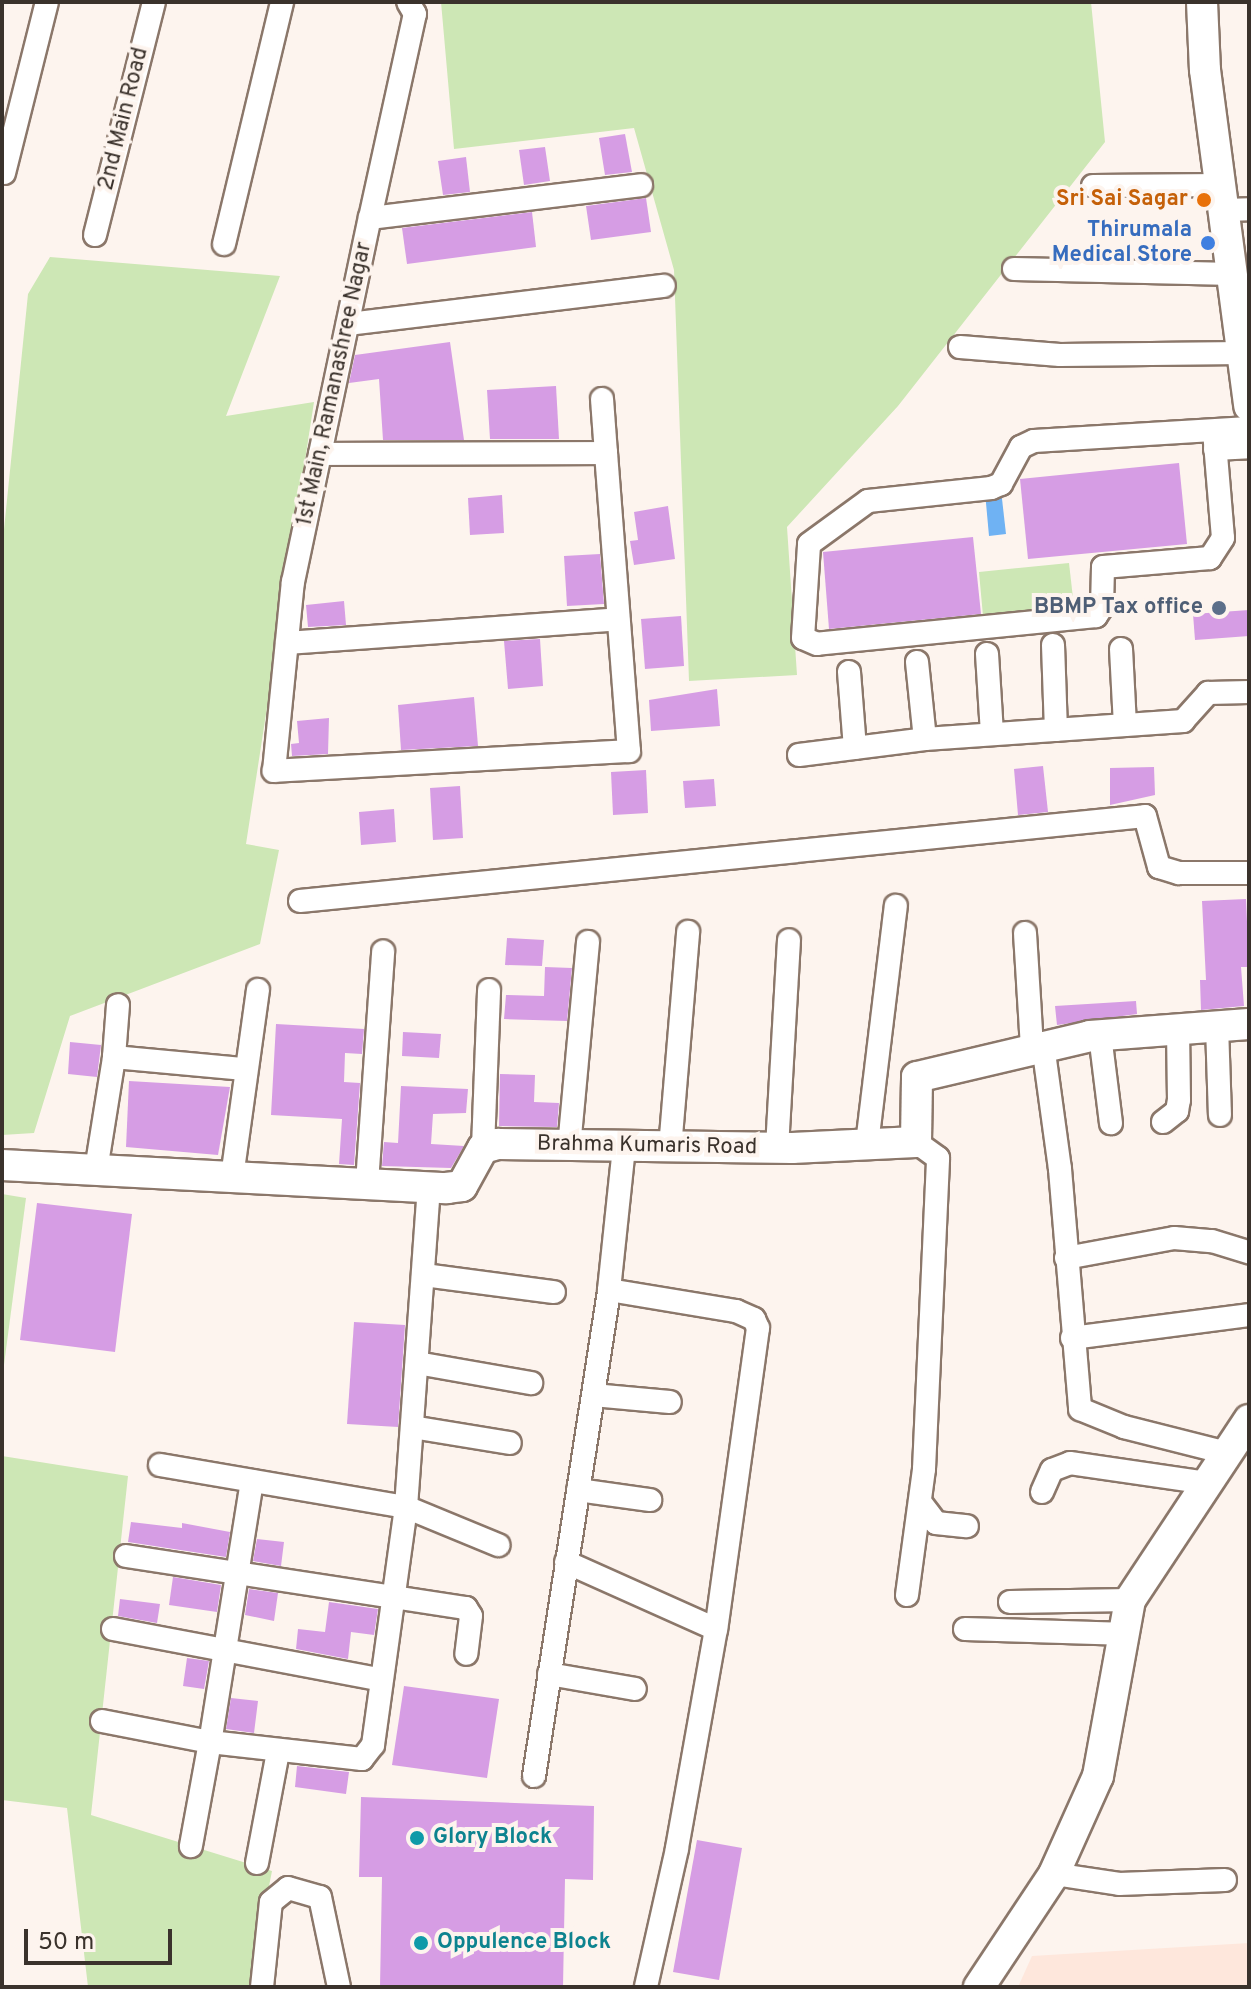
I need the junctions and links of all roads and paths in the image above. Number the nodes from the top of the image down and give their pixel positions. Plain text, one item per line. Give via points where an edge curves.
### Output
1 (47, 2) edge
2 (154, 2) edge
3 (282, 2) edge
4 (408, 2) edge
5 (1202, 2) edge
6 (4, 173) edge
7 (641, 185) dead end
8 (1093, 186) dead end
9 (1232, 201) edge
10 (370, 218) junction
11 (95, 235) dead end
12 (224, 244) dead end
13 (1014, 269) dead end
14 (1233, 274) junction
15 (664, 286) dead end
16 (348, 324) junction
17 (960, 347) dead end
18 (1242, 353) junction
19 (602, 399) dead end
20 (1249, 406) edge
21 (1249, 428) edge
22 (1214, 440) junction
23 (1249, 447) edge
24 (606, 453) junction
25 (320, 454) junction
26 (618, 619) junction
27 (287, 643) junction
28 (1053, 645) dead end
29 (1121, 649) dead end
30 (987, 654) dead end
31 (917, 662) dead end
32 (849, 672) dead end
33 (1249, 692) edge
34 (1125, 725) junction
35 (1056, 730) junction
36 (992, 734) junction
37 (925, 739) junction
38 (855, 748) junction
39 (799, 755) dead end
40 (1249, 873) edge
41 (300, 901) dead end
42 (896, 906) dead end
43 (688, 932) dead end
44 (1025, 933) dead end
45 (789, 940) dead end
46 (588, 942) dead end
47 (383, 952) dead end
48 (258, 990) dead end
49 (489, 990) dead end
50 (118, 1005) dead end
51 (1249, 1024) edge
52 (1217, 1026) junction
53 (1178, 1028) junction
54 (1100, 1035) junction
55 (1038, 1046) junction
56 (114, 1057) junction
57 (244, 1069) junction
58 (1220, 1115) dead end
59 (1163, 1122) dead end
60 (1111, 1123) dead end
61 (916, 1142) junction
62 (867, 1144) junction
63 (569, 1147) junction
64 (483, 1148) junction
65 (624, 1148) junction
66 (670, 1148) junction
67 (777, 1148) junction
68 (2, 1165) edge
69 (96, 1170) junction
70 (232, 1177) junction
71 (367, 1183) junction
72 (429, 1186) junction
73 (1249, 1252) edge
74 (1066, 1258) junction
75 (424, 1275) junction
76 (609, 1290) junction
77 (554, 1292) dead end
78 (1249, 1315) edge
79 (1072, 1338) junction
80 (417, 1363) junction
81 (531, 1383) dead end
82 (593, 1395) junction
83 (670, 1402) dead end
84 (1249, 1420) edge
85 (412, 1427) junction
86 (510, 1443) dead end
87 (1238, 1455) edge
88 (160, 1465) dead end
89 (252, 1481) junction
90 (1207, 1483) junction
91 (578, 1490) junction
92 (1042, 1492) dead end
93 (650, 1500) dead end
94 (921, 1503) junction
95 (406, 1507) junction
96 (967, 1526) dead end
97 (498, 1545) dead end
98 (126, 1556) dead end
99 (566, 1562) junction
100 (236, 1573) junction
101 (907, 1595) dead end
102 (390, 1598) junction
103 (1130, 1600) junction
104 (1010, 1602) dead end
105 (113, 1629) dead end
106 (716, 1629) junction
107 (965, 1629) dead end
108 (1120, 1634) junction
109 (224, 1650) junction
110 (466, 1654) dead end
111 (549, 1674) junction
112 (378, 1679) junction
113 (635, 1689) dead end
114 (102, 1721) dead end
115 (210, 1742) junction
116 (278, 1752) junction
117 (534, 1776) dead end
118 (191, 1846) dead end
119 (257, 1863) dead end
120 (1054, 1874) junction
121 (1225, 1880) dead end
122 (262, 1987) edge
123 (339, 1987) edge
124 (646, 1987) edge
125 (979, 1987) edge

1 - 6 street
2 - 11 street, 2nd Main Road
3 - 12 street
4 - 10 street, 1st Main, Ramanashree Nagar via 415,14
5 - 9 street via 1205,70
7 - 10 street
8 - 9 street
9 - 14 street
10 - 16 street, 1st Main, Ramanashree Nagar
13 - 14 street
14 - 18 street
15 - 16 street
16 - 25 street, 1st Main, Ramanashree Nagar
17 - 18 street via 1060,355
18 - 20 street
19 - 24 street
21 - 22 street
22 - 22 street via 1223,538 1217,554 1103,567 1102,607 1096,616 817,644 803,638 809,544 868,501 991,488 1001,484 1021,447 1034,441
22 - 23 street
24 - 25 street
24 - 26 street
25 - 27 street, 1st Main, Ramanashree Nagar via 293,582
26 - 27 street
26 - 27 street, 1st Main, Ramanashree Nagar via 629,751 274,771
28 - 35 street
29 - 34 street
30 - 36 street
31 - 37 street
32 - 38 street
33 - 34 street via 1208,693 1183,721
34 - 35 street
35 - 36 street
36 - 37 street
37 - 38 street
38 - 39 street
40 - 41 street via 1179,873 1159,867 1145,816
42 - 62 street
43 - 66 street
44 - 55 street
45 - 67 street
46 - 63 street
47 - 71 street
48 - 57 street
49 - 64 street
50 - 56 street
51 - 52 street
52 - 53 street
52 - 58 street
53 - 54 street
53 - 59 street via 1179,1100 1177,1111
54 - 55 street
54 - 60 street
55 - 61 street via 917,1077
55 - 74 street
56 - 57 street
56 - 69 street
57 - 70 street
61 - 62 street, Brahma Kumaris Road
61 - 94 street via 938,1158
62 - 67 street, Brahma Kumaris Road
63 - 64 street, Brahma Kumaris Road
63 - 65 street, Brahma Kumaris Road
64 - 72 street via 462,1186
65 - 66 street, Brahma Kumaris Road
65 - 76 street
66 - 67 street, Brahma Kumaris Road
68 - 69 street
69 - 70 street
70 - 71 street
71 - 72 street
72 - 75 street
73 - 74 street via 1212,1241 1174,1238
74 - 79 street
75 - 77 street
75 - 80 street
76 - 82 street
76 - 106 street via 736,1311 754,1319 758,1328
78 - 79 street
79 - 87 street via 1080,1409 1124,1427
80 - 81 street
80 - 85 street
82 - 83 street
82 - 91 street
84 - 87 street
85 - 86 street
85 - 95 street
87 - 90 street
88 - 89 street
89 - 95 street
89 - 100 street
90 - 92 street via 1070,1463 1052,1470
90 - 103 street
91 - 93 street
91 - 99 street
94 - 96 street via 936,1523
94 - 101 street
95 - 97 street
95 - 102 street
98 - 100 street
99 - 106 street
99 - 111 street
100 - 102 street
100 - 109 street
102 - 110 street via 466,1608 471,1616
102 - 112 street
103 - 104 street
103 - 108 street
105 - 109 street
106 - 124 street via 680,1834
107 - 108 street
108 - 120 street via 1098,1776
109 - 112 street
109 - 115 street
111 - 113 street
111 - 117 street
112 - 116 street via 373,1745 366,1757
114 - 115 street
115 - 116 street
115 - 118 street
116 - 119 street
120 - 121 street via 1119,1884
120 - 125 street
122 - 123 street via 271,1902 288,1888 320,1897

